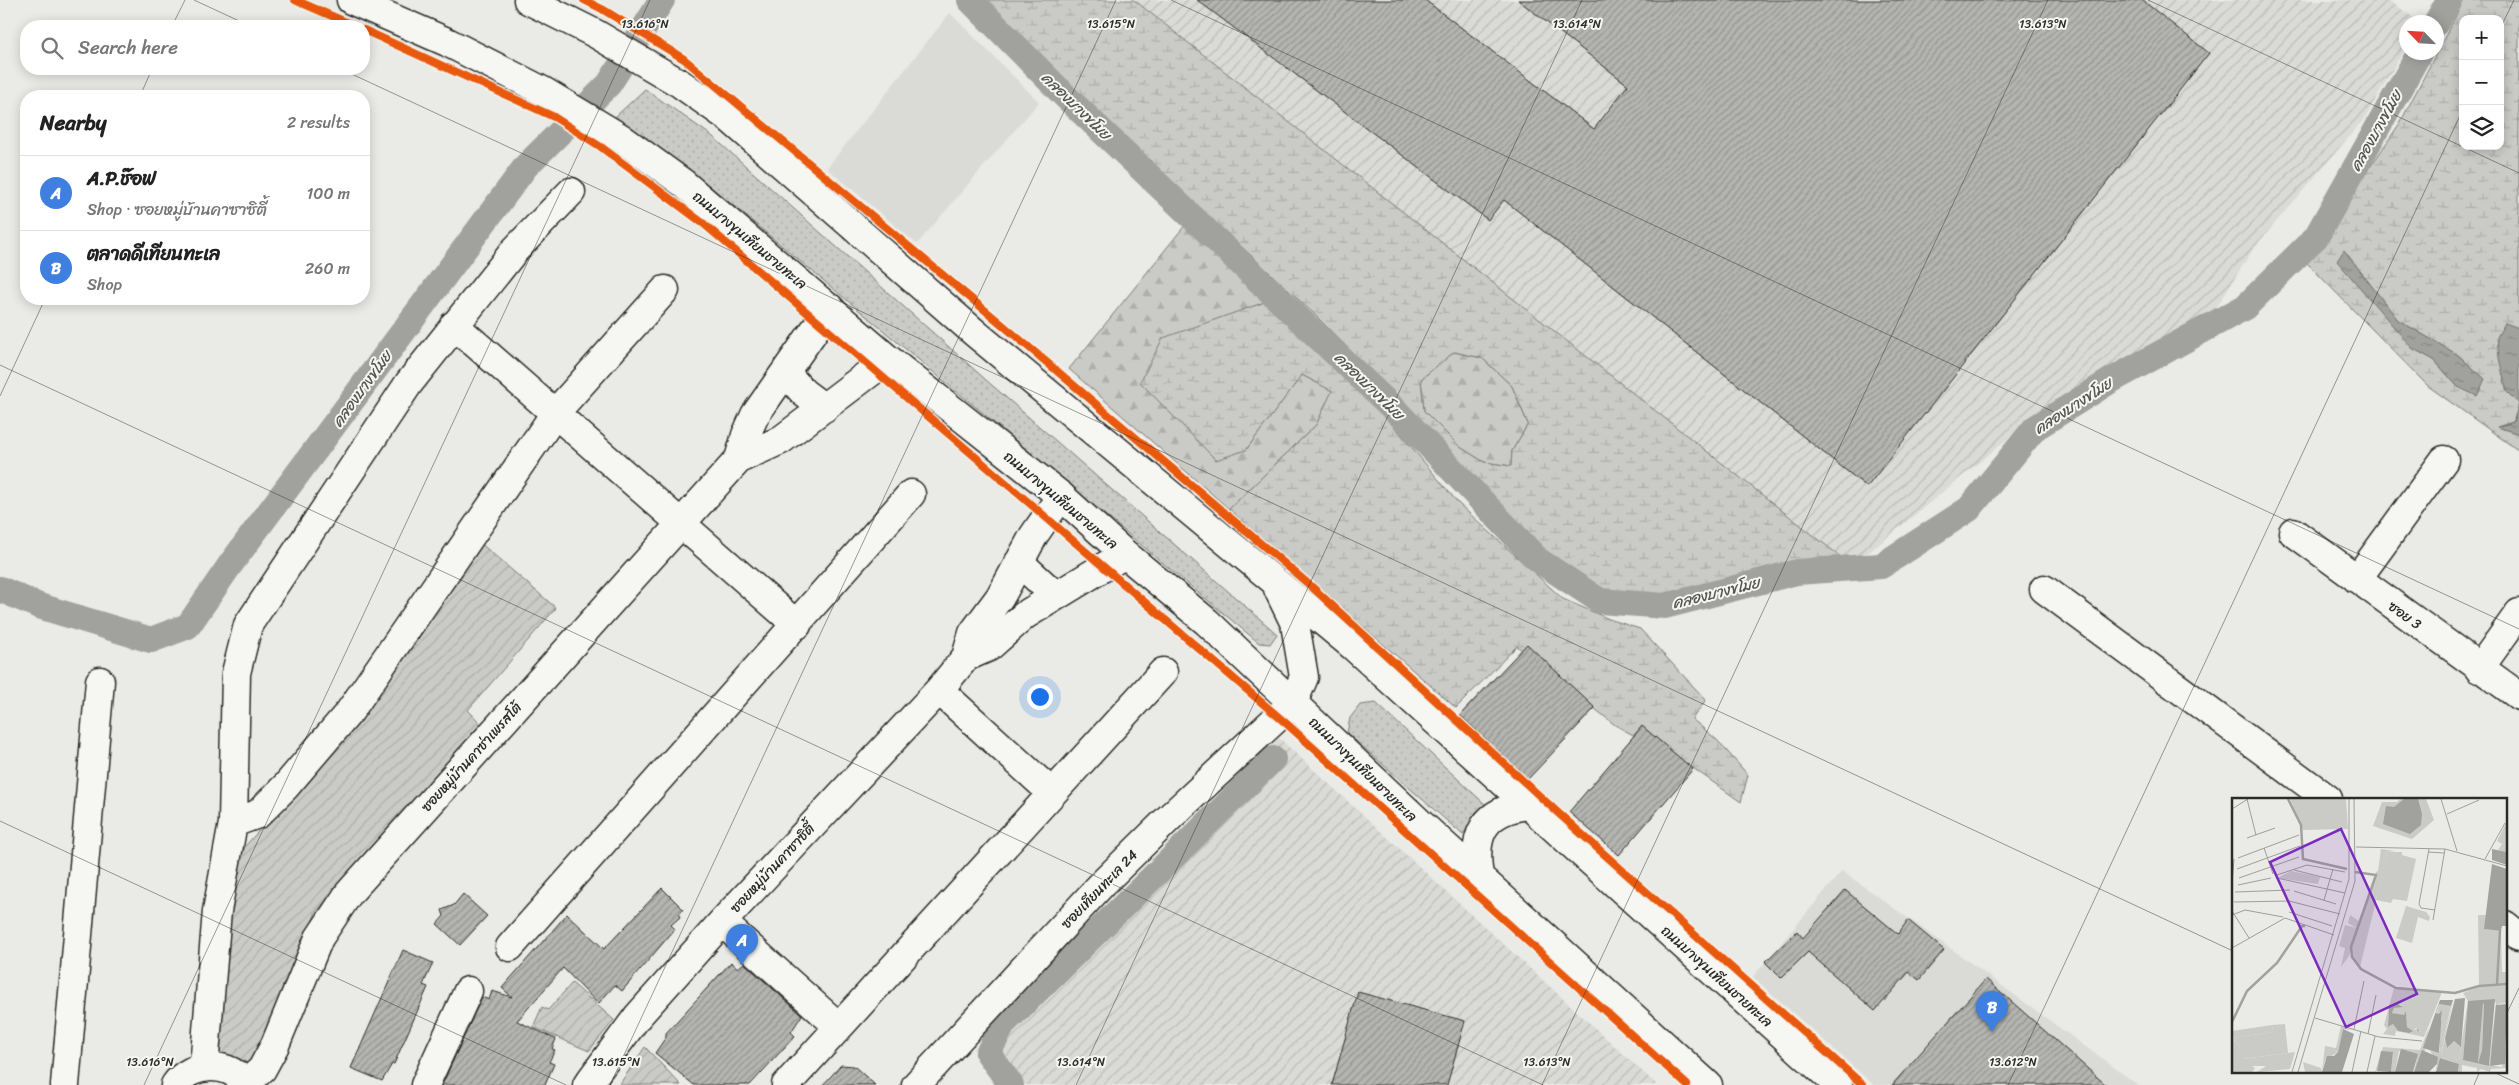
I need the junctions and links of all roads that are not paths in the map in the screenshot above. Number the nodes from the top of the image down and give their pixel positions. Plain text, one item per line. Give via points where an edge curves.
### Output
1 (351, 0) edge
2 (528, 0) edge
3 (571, 192) dead end
4 (665, 290) dead end
5 (830, 308) junction
6 (454, 325) junction
7 (888, 360) junction
8 (786, 372) junction
9 (824, 408) junction
10 (556, 412) junction
11 (739, 458) junction
12 (2444, 460) dead end
13 (911, 494) dead end
14 (1061, 496) junction
15 (681, 524) junction
16 (2293, 532) dead end
17 (1125, 554) junction
18 (1019, 562) junction
19 (2357, 579) junction
20 (1274, 581) junction
21 (2044, 589) dead end
22 (1056, 596) junction
23 (2519, 613) edge
24 (797, 625) junction
25 (966, 658) junction
26 (2479, 669) junction
27 (1163, 672) dead end
28 (100, 681) dead end
29 (939, 690) junction
30 (2519, 696) edge
31 (1293, 703) junction
32 (1052, 793) junction
33 (2327, 798) edge
34 (1528, 806) junction
35 (233, 823) junction
36 (1479, 876) junction
37 (722, 922) junction
38 (2506, 926) edge
39 (2519, 936) edge
40 (510, 947) dead end
41 (468, 991) dead end
42 (839, 1027) junction
43 (204, 1067) junction
44 (65, 1085) edge
45 (175, 1085) edge
46 (246, 1085) edge
47 (425, 1085) edge
48 (587, 1085) edge
49 (786, 1085) edge
50 (916, 1085) edge
51 (1708, 1085) edge
52 (1838, 1085) edge

1 - 5 street, ถนนบางขุนเทียนชายทะเล via 447,42 543,91 621,138 682,183
2 - 20 street, ถนนบางขุนเทียนชายทะเล via 596,34 681,84 736,124 975,333
3 - 6 street via 515,250
4 - 10 street
5 - 7 street, ถนนบางขุนเทียนชายทะเล
5 - 8 street, ซอยหมู่บ้านคาซ่าเพรสโต้
6 - 10 street
6 - 35 street via 409,383 248,625 236,673
7 - 9 street, ซอยหมู่บ้านคาซ่าเพรสโต้
7 - 14 street, ถนนบางขุนเทียนชายทะเล
8 - 9 street via 804,393
8 - 11 street, ซอยหมู่บ้านคาซ่าเพรสโต้ via 755,415
9 - 11 street, ซอยหมู่บ้านคาซ่าเพรสโต้ via 781,440
10 - 15 street
10 - 35 street via 350,711 258,814
11 - 15 street, ซอยหมู่บ้านคาซ่าเพรสโต้
12 - 19 street
13 - 24 street
14 - 17 street, ถนนบางขุนเทียนชายทะเล
14 - 18 street, ซอยหมู่บ้านคาซาซิตี้
15 - 24 street
15 - 46 street, ซอยหมู่บ้านคาซ่าเพรสโต้ via 349,893 319,938 275,1045 262,1069
16 - 19 street, ซอย 3
17 - 22 street, ซอยหมู่บ้านคาซาซิตี้
17 - 31 street, ถนนบางขุนเทียนชายทะเล via 1207,622
18 - 22 street
18 - 25 street, ซอยหมู่บ้านคาซาซิตี้ via 1002,594 973,633
19 - 26 street, ซอย 3
20 - 31 street via 1295,624 1304,677
20 - 34 street, ถนนบางขุนเทียนชายทะเล via 1354,648
21 - 33 street
22 - 25 street, ซอยหมู่บ้านคาซาซิตี้ via 1025,615 989,647
23 - 26 street
24 - 40 street
25 - 29 street, ซอยหมู่บ้านคาซาซิตี้
26 - 30 street, ซอย 3
27 - 32 street
28 - 44 street
29 - 32 street
29 - 37 street, ซอยหมู่บ้านคาซาซิตี้
31 - 36 street, ถนนบางขุนเทียนชายทะเล
31 - 50 street, ซอยเทียนทะเล 24 via 1103,883
32 - 42 street
34 - 36 street via 1511,807 1487,822 1481,830 1477,845
34 - 52 street, ถนนบางขุนเทียนชายทะเล
35 - 43 street via 217,911
36 - 51 street, ถนนบางขุนเทียนชายทะเล
37 - 42 street
37 - 48 street, ซอยหมู่บ้านคาซาซิตี้ via 638,1016
38 - 39 street
41 - 47 street
42 - 49 street
43 - 45 street via 190,1072
43 - 46 street, ซอยหมู่บ้านคาซ่าเพรสโต้ via 233,1073

